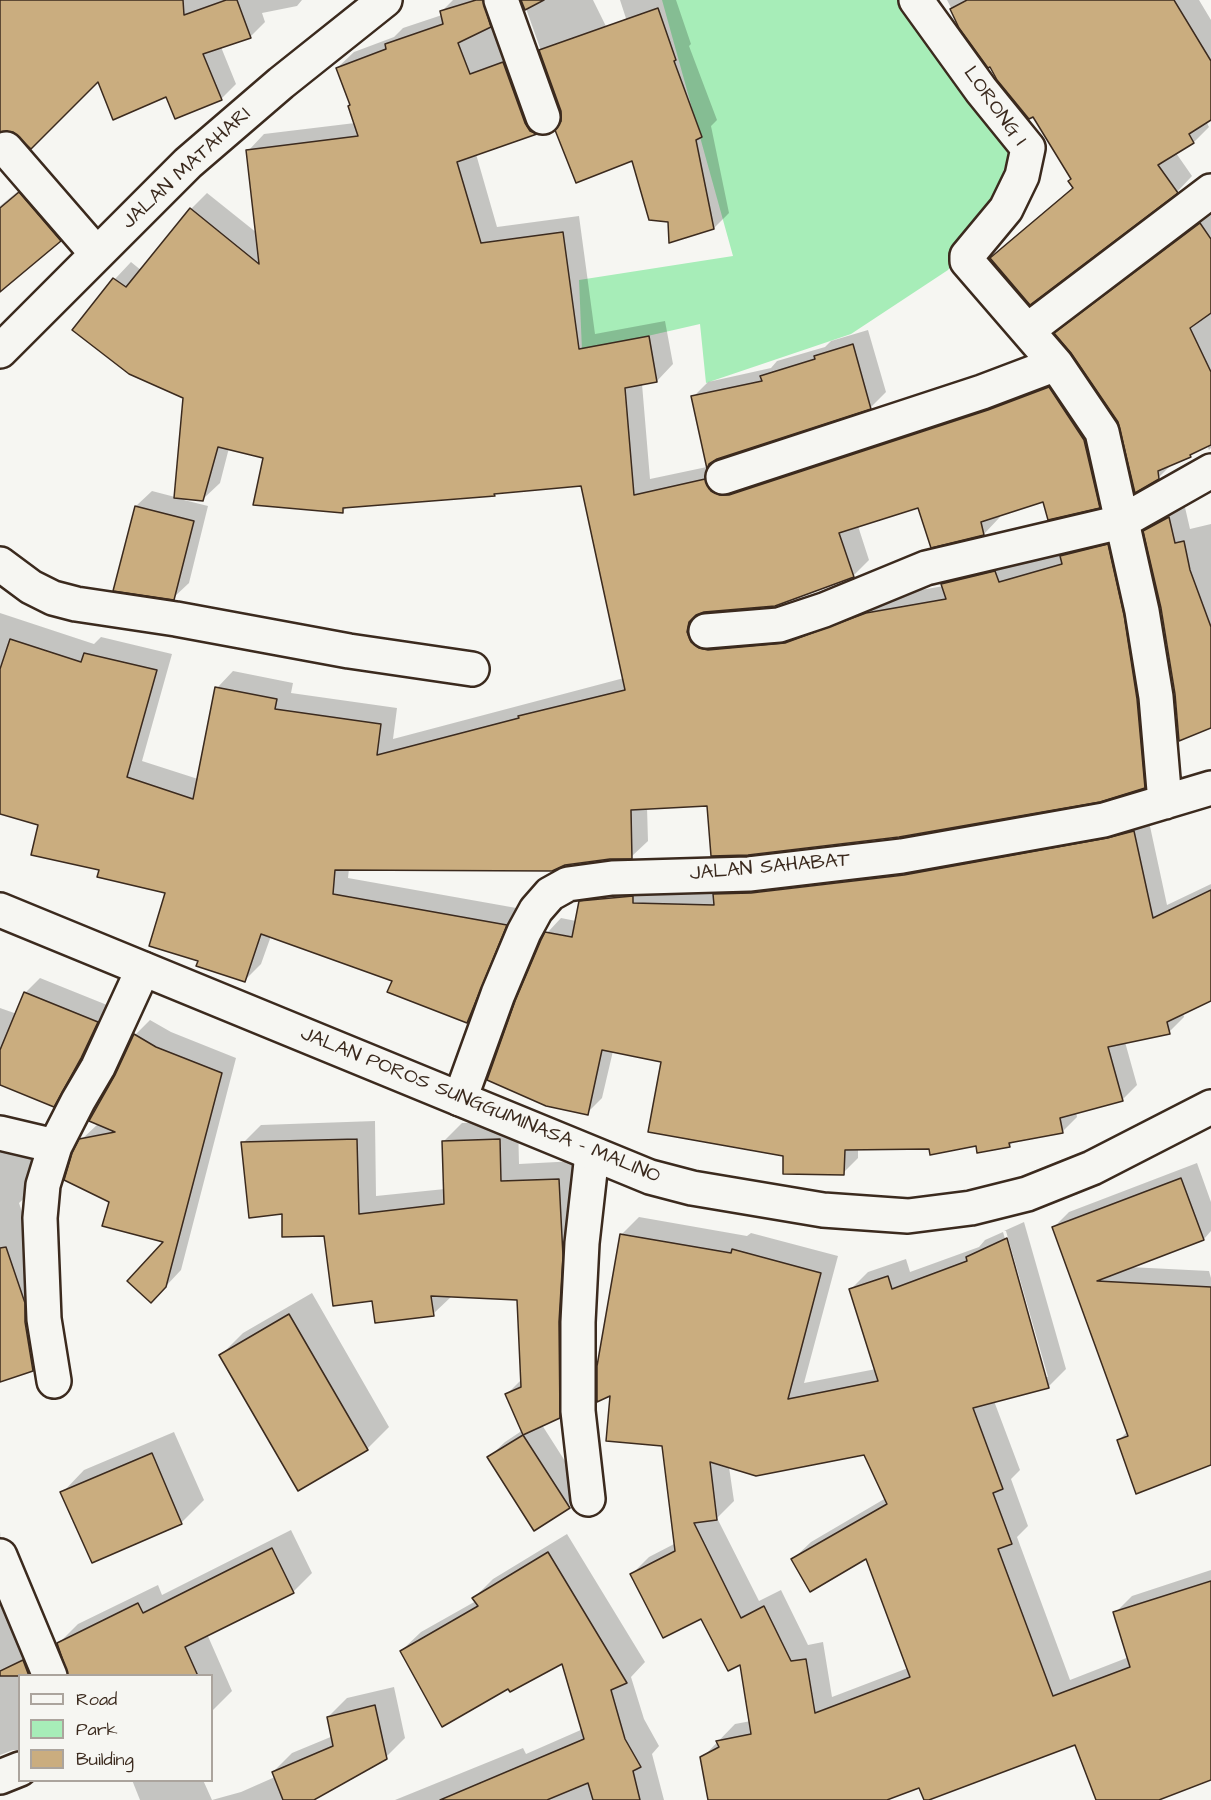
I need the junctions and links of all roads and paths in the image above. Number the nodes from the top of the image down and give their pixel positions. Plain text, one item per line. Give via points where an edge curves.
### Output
1 (385, 0) edge
2 (501, 0) edge
3 (931, 4) edge
4 (543, 117) dead end
5 (6, 149) dead end
6 (1211, 191) edge
7 (97, 254) junction
8 (1028, 330) junction
9 (0, 351) edge
10 (1056, 364) junction
11 (1211, 471) edge
12 (723, 477) dead end
13 (1121, 522) junction
14 (0, 564) edge
15 (706, 631) dead end
16 (472, 669) dead end
17 (1211, 788) edge
18 (1165, 802) junction
19 (0, 910) edge
20 (143, 969) junction
21 (460, 1099) junction
22 (1211, 1107) edge
23 (0, 1133) edge
24 (55, 1146) junction
25 (592, 1154) junction
26 (54, 1382) dead end
27 (588, 1499) dead end
28 (1, 1561) edge
29 (49, 1674) edge
30 (18, 1770) edge
31 (0, 1777) edge

1 - 7 street, JALAN MATAHARI via 188,163
2 - 4 street
3 - 8 street, LORONG I via 981,90 1028,148 1022,176 1006,209 966,261
5 - 7 street
6 - 8 street
7 - 9 street, JALAN MATAHARI
8 - 10 street
10 - 12 street
10 - 13 street via 1102,432
11 - 13 street
13 - 15 street via 926,568 779,625
13 - 18 street via 1142,611 1156,697
14 - 16 street via 32,587 76,604
17 - 18 street, JALAN SAHABAT
18 - 21 street, JALAN SAHABAT via 1104,820 902,856 749,874 612,878 568,884 550,894 524,932
19 - 20 street, JALAN POROS SUNGGUMINASA - MALINO
20 - 21 street, JALAN POROS SUNGGUMINASA - MALINO
20 - 24 street via 98,1067
21 - 25 street, JALAN POROS SUNGGUMINASA - MALINO
22 - 25 street, JALAN POROS SUNGGUMINASA - MALINO via 1092,1168 1027,1194 971,1208 908,1216 824,1210 692,1188 650,1177
23 - 24 street
24 - 26 street via 43,1185 40,1218 44,1319
25 - 27 street via 578,1322 578,1411
28 - 29 street
30 - 31 street

